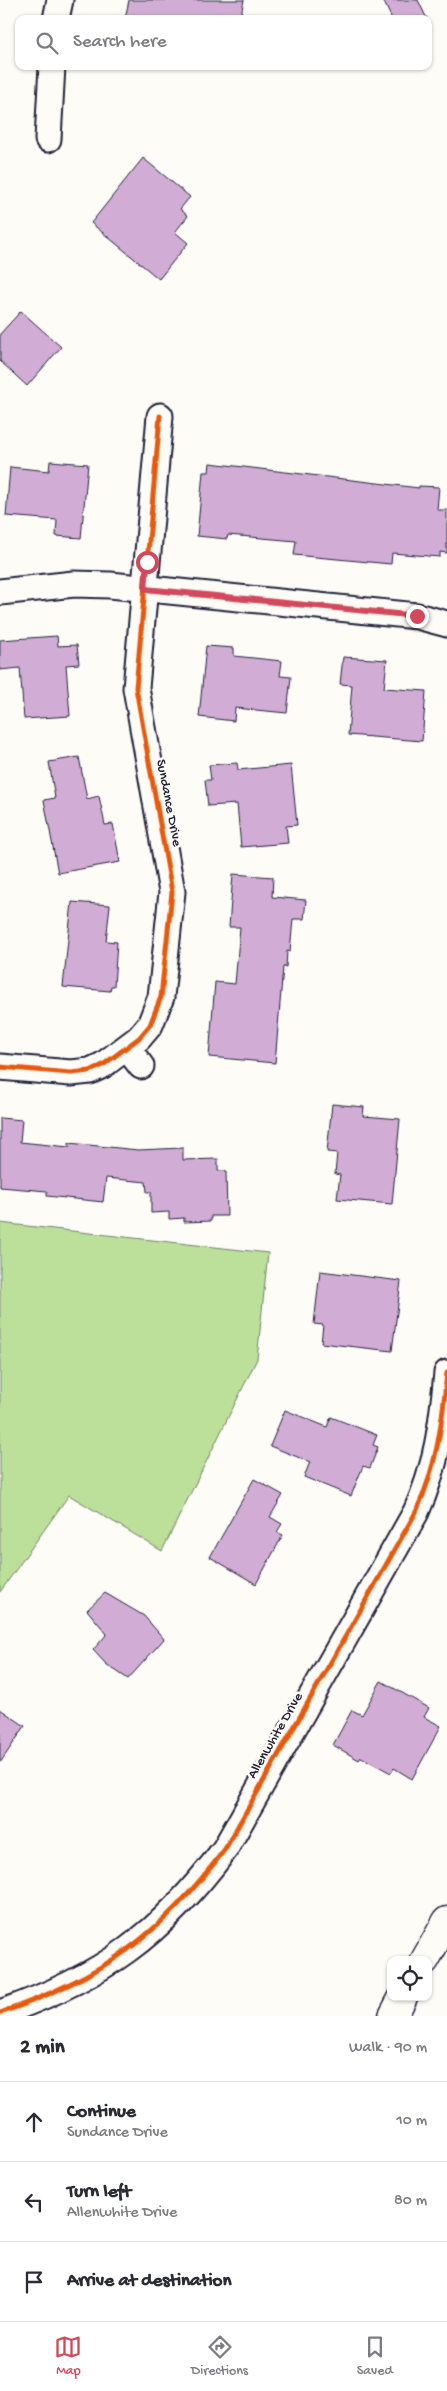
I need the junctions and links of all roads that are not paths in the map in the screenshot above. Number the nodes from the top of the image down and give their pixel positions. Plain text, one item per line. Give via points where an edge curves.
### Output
1 (60, 0) edge
2 (57, 15) edge
3 (52, 70) edge
4 (48, 139) dead end
5 (160, 416) dead end
6 (145, 589) junction
7 (0, 592) edge
8 (447, 624) edge
9 (0, 1067) edge
10 (447, 1374) edge
11 (447, 1921) edge
12 (427, 1956) edge
13 (402, 2001) edge
14 (0, 2013) edge
15 (393, 2016) edge

1 - 2 street
3 - 4 street
5 - 6 street, Sundance Drive
6 - 7 street via 74,584
6 - 8 street via 417,616
6 - 9 street, Sundance Drive via 136,688 171,877 172,907 161,997 134,1058 71,1073
10 - 14 street, Allenwhite Drive via 436,1460 420,1504 225,1849 186,1898 133,1948 73,1984
11 - 12 main road
13 - 15 main road

